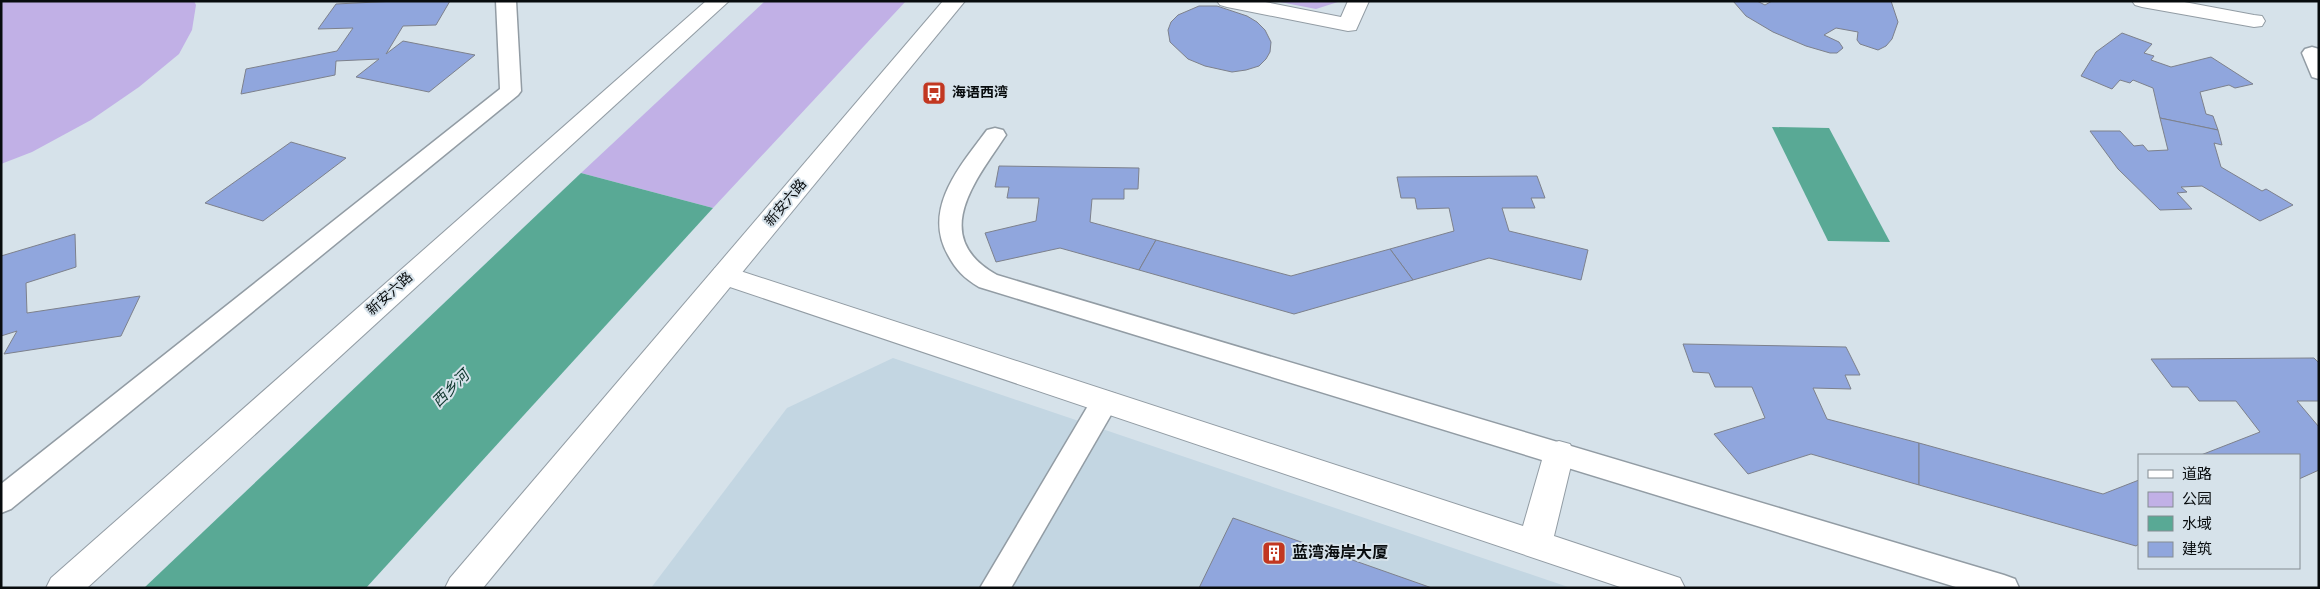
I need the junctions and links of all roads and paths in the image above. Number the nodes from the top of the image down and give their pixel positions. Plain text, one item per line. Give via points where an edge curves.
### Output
1 (506, 1) edge
2 (719, 1) edge
3 (955, 1) edge
4 (1227, 1) edge
5 (1359, 1) edge
6 (2142, 1) edge
7 (2254, 22) dead end
8 (2312, 53) dead end
9 (2319, 73) edge
10 (995, 135) dead end
11 (725, 275) junction
12 (1105, 401) junction
13 (1559, 453) junction
14 (1, 501) edge
15 (1535, 544) junction
16 (63, 588) edge
17 (462, 588) edge
18 (995, 588) edge
19 (1668, 588) edge
20 (2004, 588) edge

1 - 14 lane via 511,92
2 - 16 main road, 新安六路
3 - 11 main road, 新安六路
4 - 5 main road via 1348,25
6 - 7 main road
8 - 9 lane
10 - 13 lane via 966,175 953,200 950,225 952,242 966,266 988,281
11 - 12 main road
11 - 17 main road, 新安六路
12 - 15 main road
12 - 18 lane
13 - 15 main road
13 - 20 lane
15 - 19 main road

